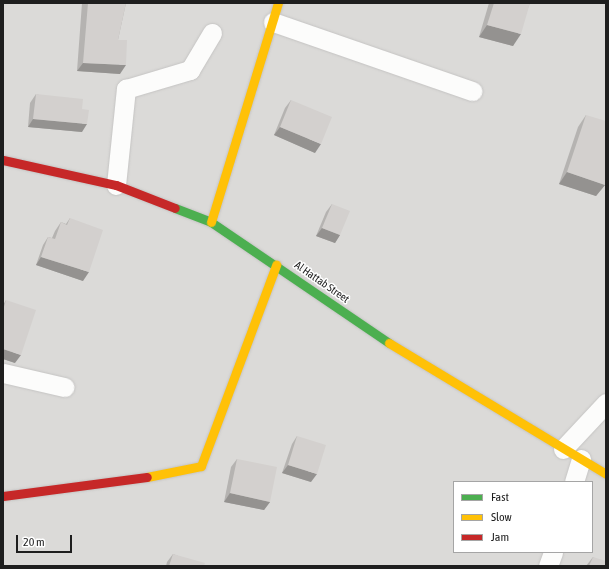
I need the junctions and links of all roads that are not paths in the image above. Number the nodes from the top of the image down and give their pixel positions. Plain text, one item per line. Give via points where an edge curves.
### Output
1 (278, 3) edge
2 (273, 22) junction
3 (212, 33) dead end
4 (472, 91) dead end
5 (3, 160) edge
6 (116, 185) junction
7 (211, 222) junction
8 (276, 265) junction
9 (3, 373) edge
10 (64, 387) dead end
11 (606, 403) edge
12 (563, 449) junction
13 (581, 459) junction
14 (606, 474) edge
15 (574, 481) edge
16 (3, 496) edge
17 (552, 553) edge
18 (548, 566) edge

1 - 2 street
2 - 4 street
2 - 7 street
3 - 6 street via 190,70 126,89
5 - 6 street, Al Hattab Street
6 - 7 street, Al Hattab Street
7 - 8 street, Al Hattab Street
8 - 12 street, Al Hattab Street via 423,368
8 - 16 street via 201,466 184,472
9 - 10 street
11 - 12 street
12 - 13 street, Al Hattab Street
13 - 14 street, Al Hattab Street
13 - 15 street
17 - 18 street

